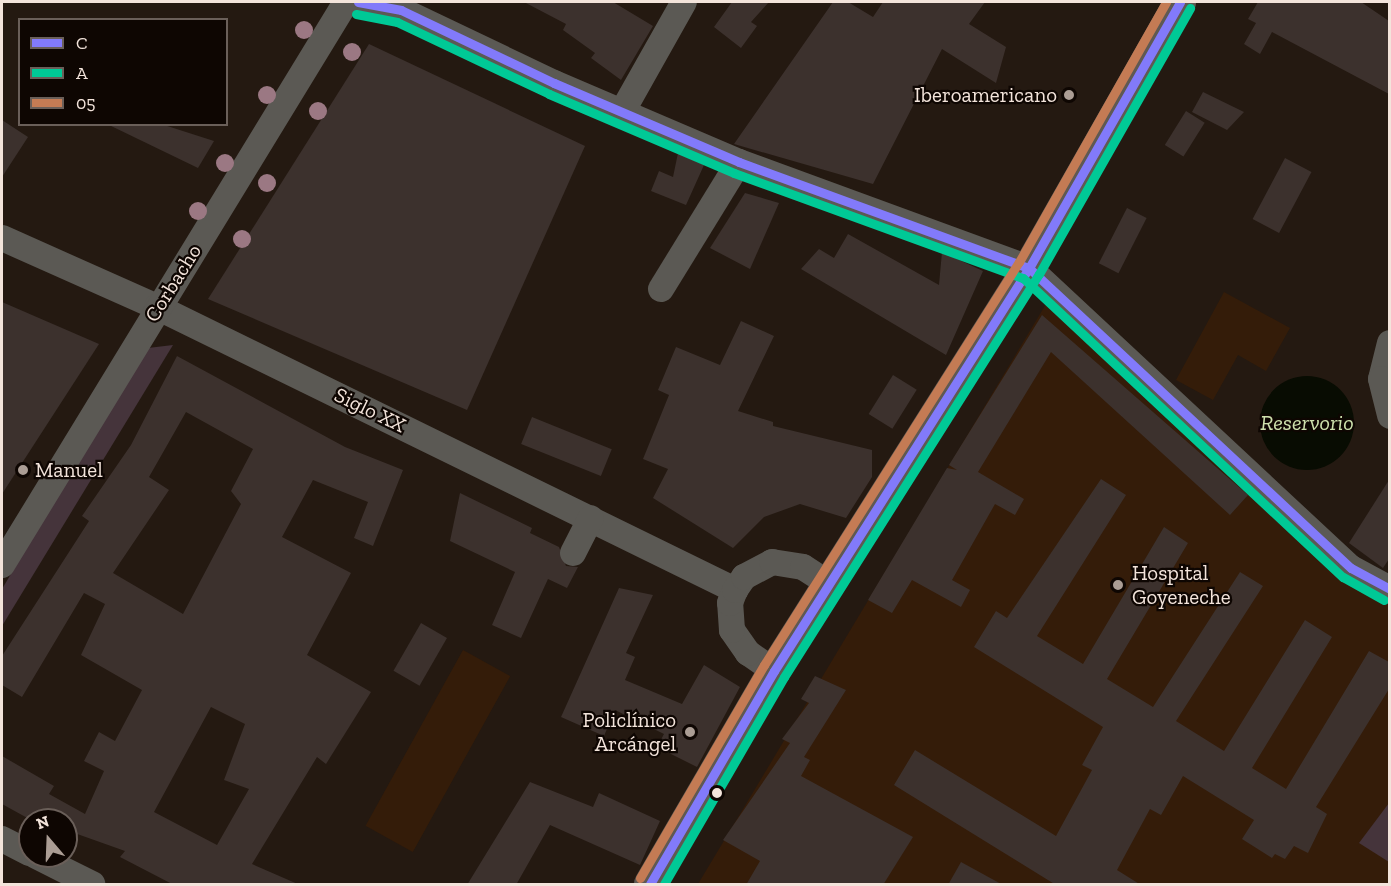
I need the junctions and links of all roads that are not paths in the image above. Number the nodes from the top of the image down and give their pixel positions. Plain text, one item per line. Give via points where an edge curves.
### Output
1 (346, 2) edge
2 (358, 2) edge
3 (684, 2) edge
4 (1180, 2) edge
5 (622, 112) junction
6 (739, 162) junction
7 (2, 238) edge
8 (1029, 268) junction
9 (661, 289) dead end
10 (157, 308) junction
11 (1389, 343) edge
12 (1389, 416) edge
13 (591, 519) junction
14 (573, 553) dead end
15 (2, 565) edge
16 (829, 584) junction
17 (1389, 589) edge
18 (735, 590) junction
19 (774, 671) junction
20 (2, 839) edge
21 (18, 847) edge
22 (59, 868) edge
23 (92, 885) edge
24 (650, 885) edge

1 - 10 street, Corbacho
2 - 5 street via 401,10
3 - 5 street
4 - 8 main road
5 - 6 street
6 - 8 street
6 - 9 street
7 - 10 street, Siglo XX
8 - 16 main road
8 - 17 street via 1351,568
10 - 13 street, Siglo XX
10 - 15 street, Corbacho
11 - 12 street via 1381,379
13 - 14 street
13 - 18 street, Siglo XX
16 - 18 street via 803,567 772,562 744,577
16 - 19 main road
18 - 19 street via 729,616 732,630 748,653
19 - 24 main road
20 - 21 street
22 - 23 street

